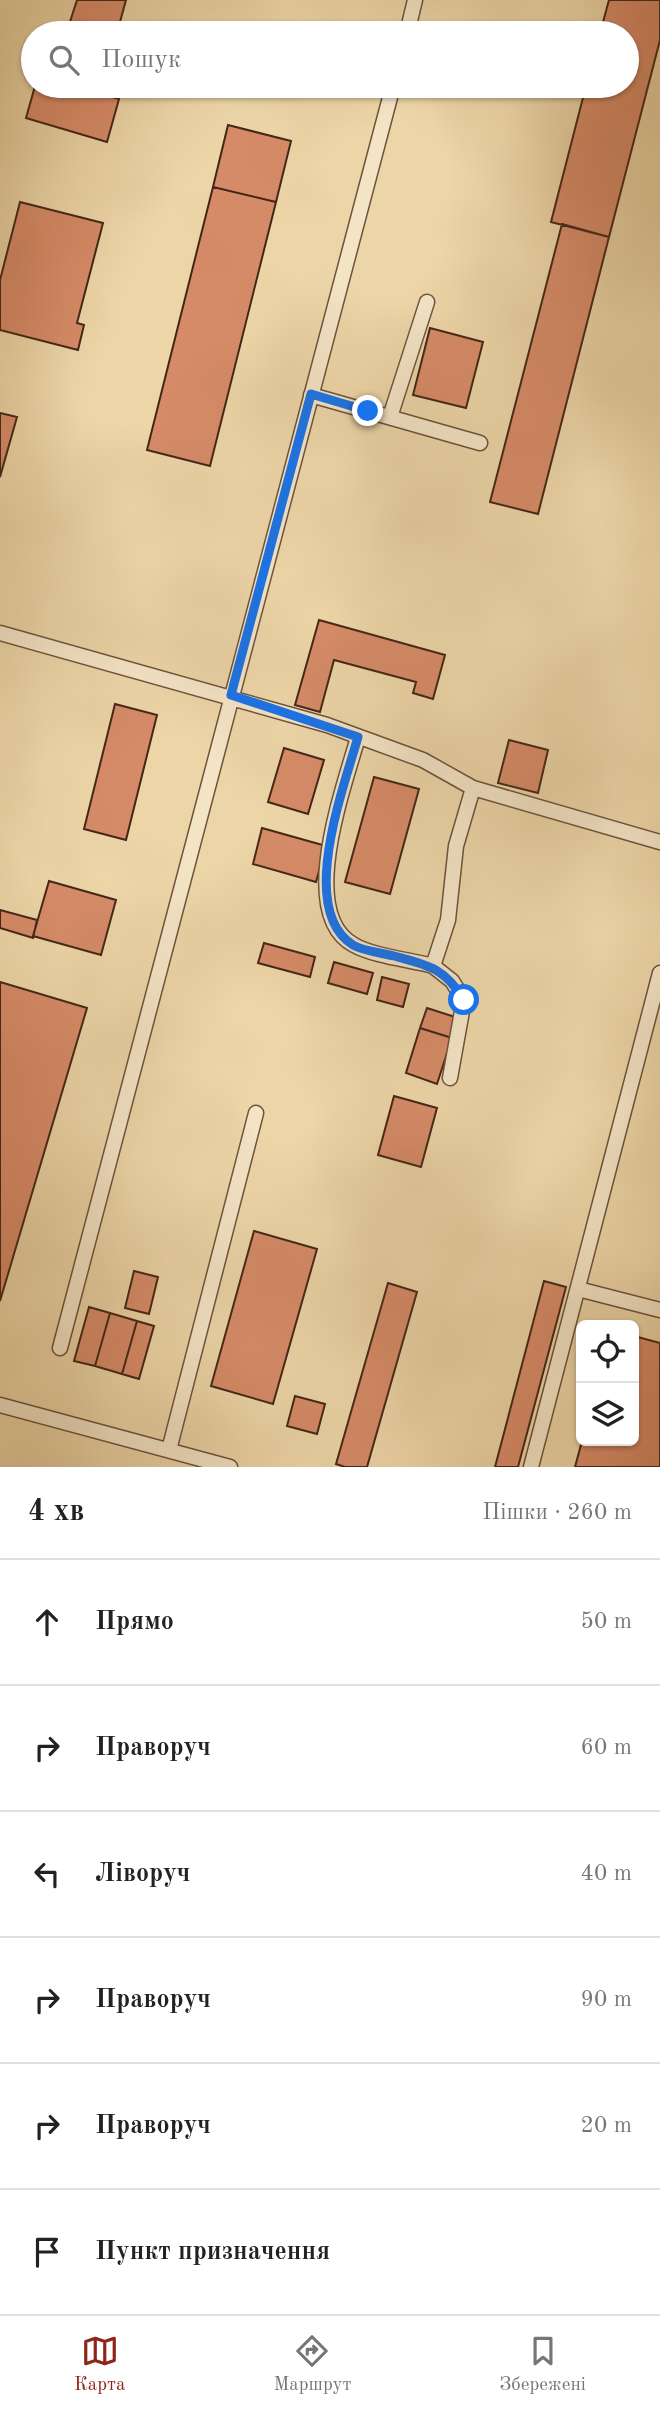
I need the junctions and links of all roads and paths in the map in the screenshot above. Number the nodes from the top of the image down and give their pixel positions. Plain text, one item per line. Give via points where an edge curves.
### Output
1 (415, 0) edge
2 (410, 21) edge
3 (390, 98) edge
4 (427, 302) dead end
5 (311, 394) junction
6 (390, 417) junction
7 (480, 443) dead end
8 (0, 633) edge
9 (231, 695) junction
10 (358, 737) junction
11 (473, 788) junction
12 (660, 842) edge
13 (433, 966) junction
14 (660, 973) edge
15 (450, 1078) dead end
16 (256, 1113) dead end
17 (578, 1289) junction
18 (660, 1310) edge
19 (60, 1348) dead end
20 (0, 1405) edge
21 (169, 1450) junction
22 (230, 1467) edge
23 (531, 1467) edge

1 - 2 lane
3 - 5 lane
4 - 6 lane
5 - 6 lane
5 - 9 lane
6 - 7 lane
8 - 9 lane
9 - 10 lane
9 - 19 lane
10 - 11 lane via 423,760
10 - 13 lane via 328,859 325,894 332,925 353,945
11 - 12 lane
11 - 13 lane via 456,846 448,920
13 - 15 lane via 452,981 464,1000
14 - 17 lane
16 - 21 lane
17 - 18 lane
17 - 23 lane
20 - 21 lane
21 - 22 lane

